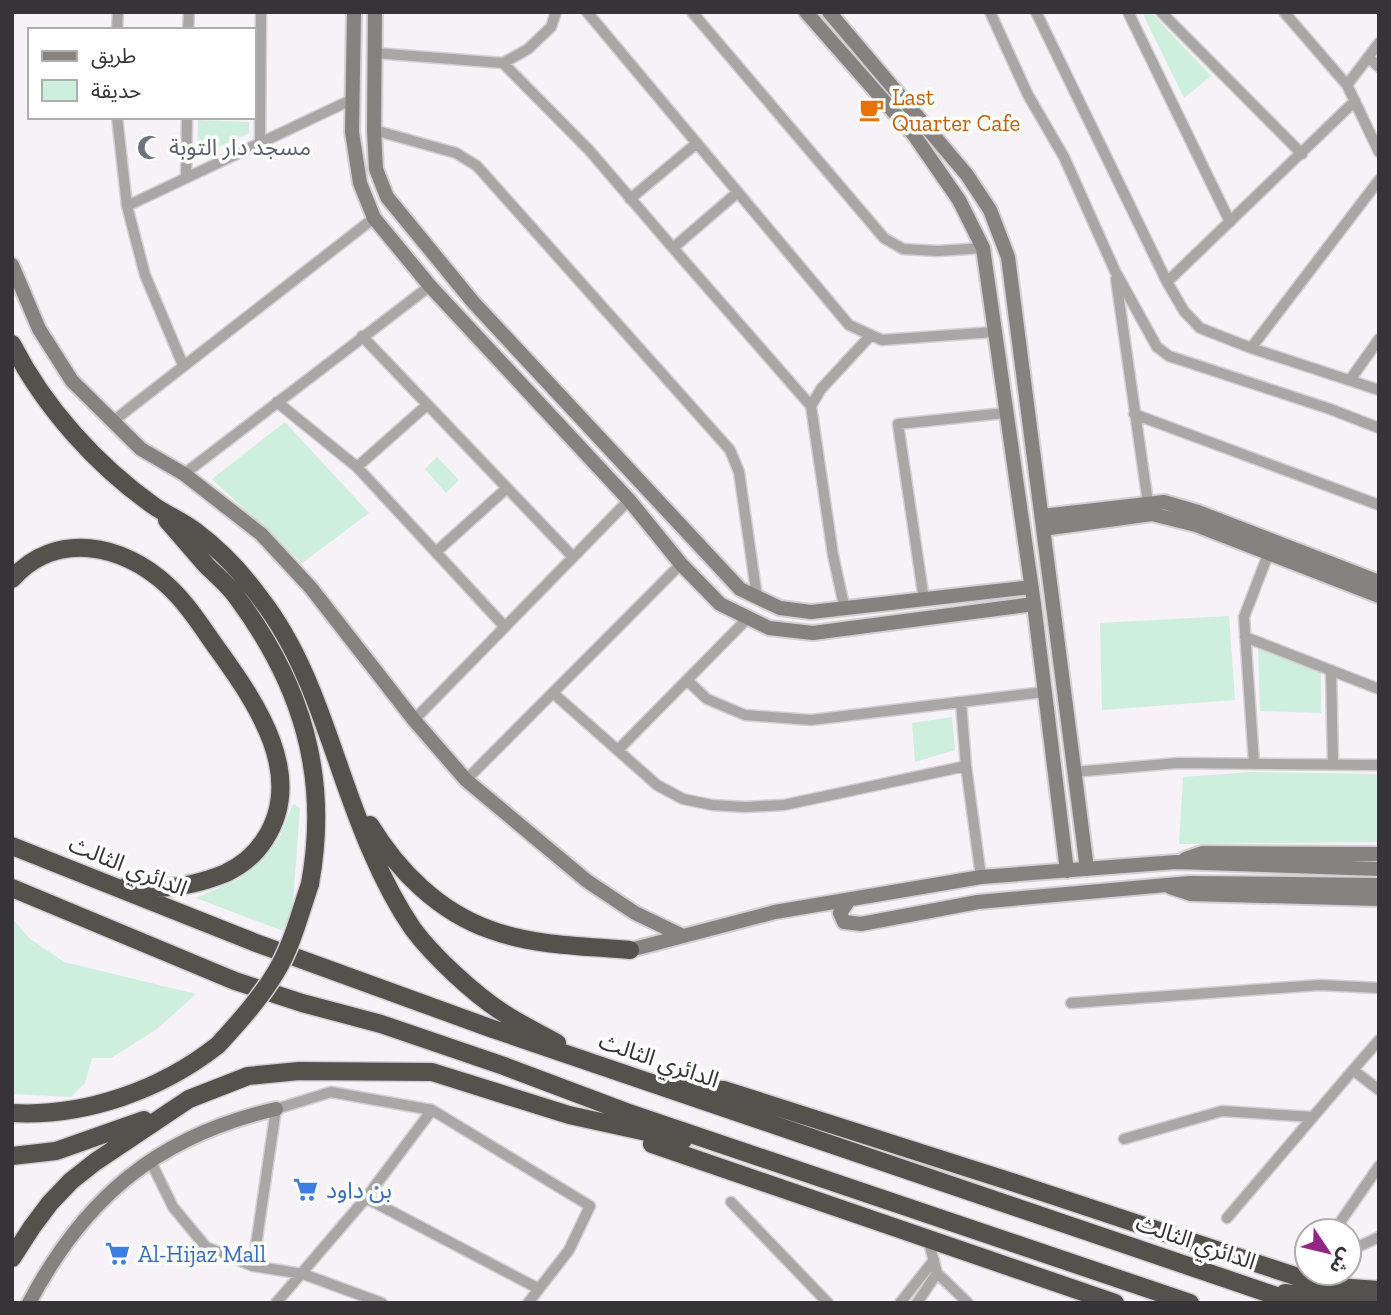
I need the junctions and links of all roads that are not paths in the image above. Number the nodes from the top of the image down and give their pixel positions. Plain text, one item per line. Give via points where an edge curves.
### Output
1 (261, 12) edge
2 (354, 12) edge
3 (375, 12) edge
4 (556, 12) edge
5 (587, 12) edge
6 (692, 12) edge
7 (806, 12) edge
8 (829, 12) edge
9 (990, 12) edge
10 (1036, 12) edge
11 (1128, 12) edge
12 (1161, 12) edge
13 (1284, 12) edge
14 (1379, 43) edge
15 (375, 53) junction
16 (1368, 57) junction
17 (503, 63) junction
18 (1379, 66) edge
19 (1347, 85) junction
20 (353, 99) junction
21 (1355, 101) junction
22 (117, 119) edge
23 (187, 119) edge
24 (373, 130) junction
25 (697, 143) junction
26 (260, 144) junction
27 (1379, 152) edge
28 (1302, 154) junction
29 (186, 178) junction
30 (1379, 180) edge
31 (738, 192) junction
32 (631, 199) junction
33 (127, 206) junction
34 (374, 218) junction
35 (1230, 222) junction
36 (673, 248) junction
37 (982, 248) junction
38 (12, 265) edge
39 (1115, 271) junction
40 (1167, 282) junction
41 (430, 286) junction
42 (994, 331) junction
43 (871, 335) junction
44 (362, 337) junction
45 (1379, 339) edge
46 (12, 344) edge
47 (1251, 348) junction
48 (183, 365) junction
49 (1350, 380) junction
50 (1379, 390) edge
51 (277, 402) junction
52 (427, 405) junction
53 (811, 406) junction
54 (1005, 412) junction
55 (1134, 414) junction
56 (112, 422) junction
57 (1379, 428) edge
58 (357, 467) junction
59 (184, 474) junction
60 (507, 488) junction
61 (629, 500) junction
62 (1148, 503) junction
63 (1379, 505) edge
64 (154, 506) junction
65 (1043, 522) junction
66 (436, 552) junction
67 (1269, 552) junction
68 (573, 557) junction
69 (681, 564) junction
70 (12, 579) edge
71 (1379, 582) edge
72 (1031, 587) junction
73 (1379, 596) edge
74 (757, 597) junction
75 (924, 600) junction
76 (1034, 604) junction
77 (845, 610) junction
78 (747, 619) junction
79 (505, 627) junction
80 (1245, 637) junction
81 (1331, 670) junction
82 (687, 680) junction
83 (1379, 689) edge
84 (1044, 692) junction
85 (553, 694) junction
86 (961, 702) junction
87 (414, 720) junction
88 (618, 750) junction
89 (1254, 763) junction
90 (1333, 763) junction
91 (1379, 765) edge
92 (966, 766) junction
93 (1074, 772) junction
94 (466, 780) junction
95 (345, 785) junction
96 (20, 849) edge
97 (1379, 854) edge
98 (1176, 862) junction
99 (1087, 869) junction
100 (1379, 869) edge
101 (1067, 871) junction
102 (86, 877) junction
103 (982, 877) junction
104 (1162, 885) junction
105 (1379, 885) edge
106 (16, 890) edge
107 (849, 900) junction
108 (1379, 900) edge
109 (683, 936) junction
110 (631, 950) joint
111 (1379, 988) edge
112 (1071, 1003) dead end
113 (1379, 1040) edge
114 (591, 1063) junction
115 (1353, 1070) junction
116 (659, 1086) junction
117 (1379, 1090) edge
118 (173, 1109) junction
119 (276, 1109) junction
120 (432, 1110) junction
121 (12, 1113) edge
122 (579, 1117) junction
123 (1313, 1117) junction
124 (1124, 1139) dead end
125 (721, 1144) junction
126 (12, 1156) edge
127 (150, 1160) junction
128 (1379, 1166) edge
129 (1015, 1183) junction
130 (366, 1198) junction
131 (731, 1202) dead end
132 (1344, 1217) edge
133 (1227, 1218) dead end
134 (1090, 1233) junction
135 (1379, 1237) edge
136 (928, 1238) junction
137 (1363, 1244) edge
138 (12, 1258) edge
139 (934, 1260) junction
140 (253, 1266) junction
141 (937, 1273) junction
142 (303, 1274) junction
143 (539, 1289) junction
144 (1257, 1289) junction
145 (1379, 1290) edge
146 (531, 1301) edge
147 (1379, 1301) edge
148 (29, 1303) edge
149 (276, 1303) edge
150 (382, 1303) edge
151 (828, 1303) edge
152 (900, 1303) edge
153 (917, 1303) edge
154 (968, 1303) edge
155 (1115, 1303) edge
156 (1190, 1303) edge
157 (1297, 1303) edge

1 - 26 street
2 - 20 street
3 - 15 street
4 - 17 street via 551,27 528,49
5 - 25 street
6 - 37 street via 884,237 903,249
7 - 37 street via 914,135 959,200
8 - 65 street via 967,175 990,210 1008,257
9 - 39 street
10 - 40 street
11 - 35 street
12 - 28 street
13 - 19 street
14 - 16 street
15 - 17 street
15 - 24 street
16 - 18 street
16 - 19 street
17 - 32 street
19 - 21 street
20 - 26 street
20 - 34 street via 359,183
21 - 27 street
21 - 28 street
22 - 33 street
23 - 29 street
24 - 74 street via 376,169 401,216 472,302 740,589
24 - 74 street via 456,153 477,166 730,450 739,472
25 - 31 street
25 - 32 street
26 - 29 street
28 - 35 street
29 - 33 street
30 - 47 street
31 - 36 street
31 - 43 street via 849,325
32 - 36 street
33 - 48 street via 145,275
34 - 41 street
34 - 48 street
35 - 40 street
36 - 53 street
37 - 42 street
38 - 56 street via 39,329 72,381
39 - 55 street
39 - 57 street via 1157,347 1168,355
40 - 47 street via 1200,328
41 - 44 street
41 - 61 street
42 - 43 street via 882,340
42 - 54 street
43 - 53 street
44 - 51 street
44 - 52 street
45 - 49 street
46 - 64 highway via 41,392 76,435
47 - 49 street
48 - 56 street
49 - 50 street
51 - 58 street
51 - 59 street
52 - 58 street
52 - 60 street
53 - 77 street
54 - 72 street
54 - 75 street via 898,424
55 - 62 street
55 - 63 street
56 - 59 street via 142,449
58 - 66 street
59 - 87 street via 269,543 335,617
60 - 66 street
60 - 68 street
61 - 68 street
61 - 69 street
62 - 65 street
62 - 71 street via 1164,502 1198,512
64 - 95 highway via 194,530 261,599 304,674
64 - 121 highway, bridge via 234,593 272,650 297,704 317,814 310,884 278,970 256,1002 197,1062 169,1079 88,1106
65 - 67 street via 1152,514
65 - 93 street
66 - 79 street
67 - 73 street
67 - 80 street via 1244,617
68 - 79 street
69 - 78 street via 720,604
69 - 85 street
70 - 102 highway via 50,552 81,546 111,551 140,564 168,585 249,693 281,772 280,803 272,828 257,852 239,867 200,884 150,890
72 - 75 street
72 - 76 street
74 - 77 street via 780,608
75 - 77 street
76 - 78 street via 813,633 769,628
76 - 84 street
78 - 82 street
79 - 87 street
80 - 81 street
80 - 89 street
81 - 83 street
81 - 90 street
82 - 86 street via 707,699 745,715 811,720
82 - 88 street
84 - 86 street
84 - 101 street
85 - 88 street
85 - 94 street
86 - 92 street
87 - 94 street
88 - 92 street via 657,785 683,799 712,806 784,806
89 - 90 street
89 - 93 street via 1178,763
90 - 91 street
92 - 103 street
93 - 99 street
94 - 109 street via 587,881 635,913
95 - 110 highway via 398,865 426,893 458,914 490,930 525,938
95 - 114 highway via 384,879 414,930 463,982 502,1012
96 - 102 highway, الدائري الثالث
97 - 98 street via 1202,853
98 - 99 street
98 - 100 street
99 - 101 street
101 - 103 street
102 - 114 highway, الدائري الثالث
103 - 107 street
104 - 105 street
104 - 107 street via 978,902 861,924 844,922 840,913
104 - 108 street via 1191,894
106 - 125 highway via 235,982 381,1024
107 - 109 street via 775,912
109 - 110 street
111 - 112 street via 1320,985
113 - 115 street
114 - 116 highway, الدائري الثالث
115 - 117 street
115 - 123 street
116 - 129 highway via 724,1090
116 - 134 highway, الدائري الثالث
118 - 122 highway via 248,1076 366,1070 432,1072
118 - 126 highway via 56,1151
118 - 138 highway via 71,1181
119 - 120 street via 331,1092
119 - 127 street via 239,1117 191,1136
119 - 140 street
120 - 130 street
120 - 143 street via 590,1206 569,1250
122 - 125 highway via 676,1140
122 - 136 highway
123 - 124 street via 1222,1111
123 - 133 street
125 - 156 highway
127 - 140 street via 173,1207 206,1247
127 - 148 street via 77,1227
128 - 132 street
129 - 134 highway
129 - 145 highway via 1301,1278 1336,1287
130 - 142 street
130 - 143 street
131 - 151 street
134 - 144 highway, الدائري الثالث
135 - 137 street
136 - 139 street
136 - 155 highway
139 - 141 street
139 - 152 street
140 - 142 street
141 - 153 street
141 - 154 street
142 - 149 street
142 - 150 street
143 - 146 street
144 - 147 highway via 1336,1301
144 - 157 highway, الدائري الثالث

